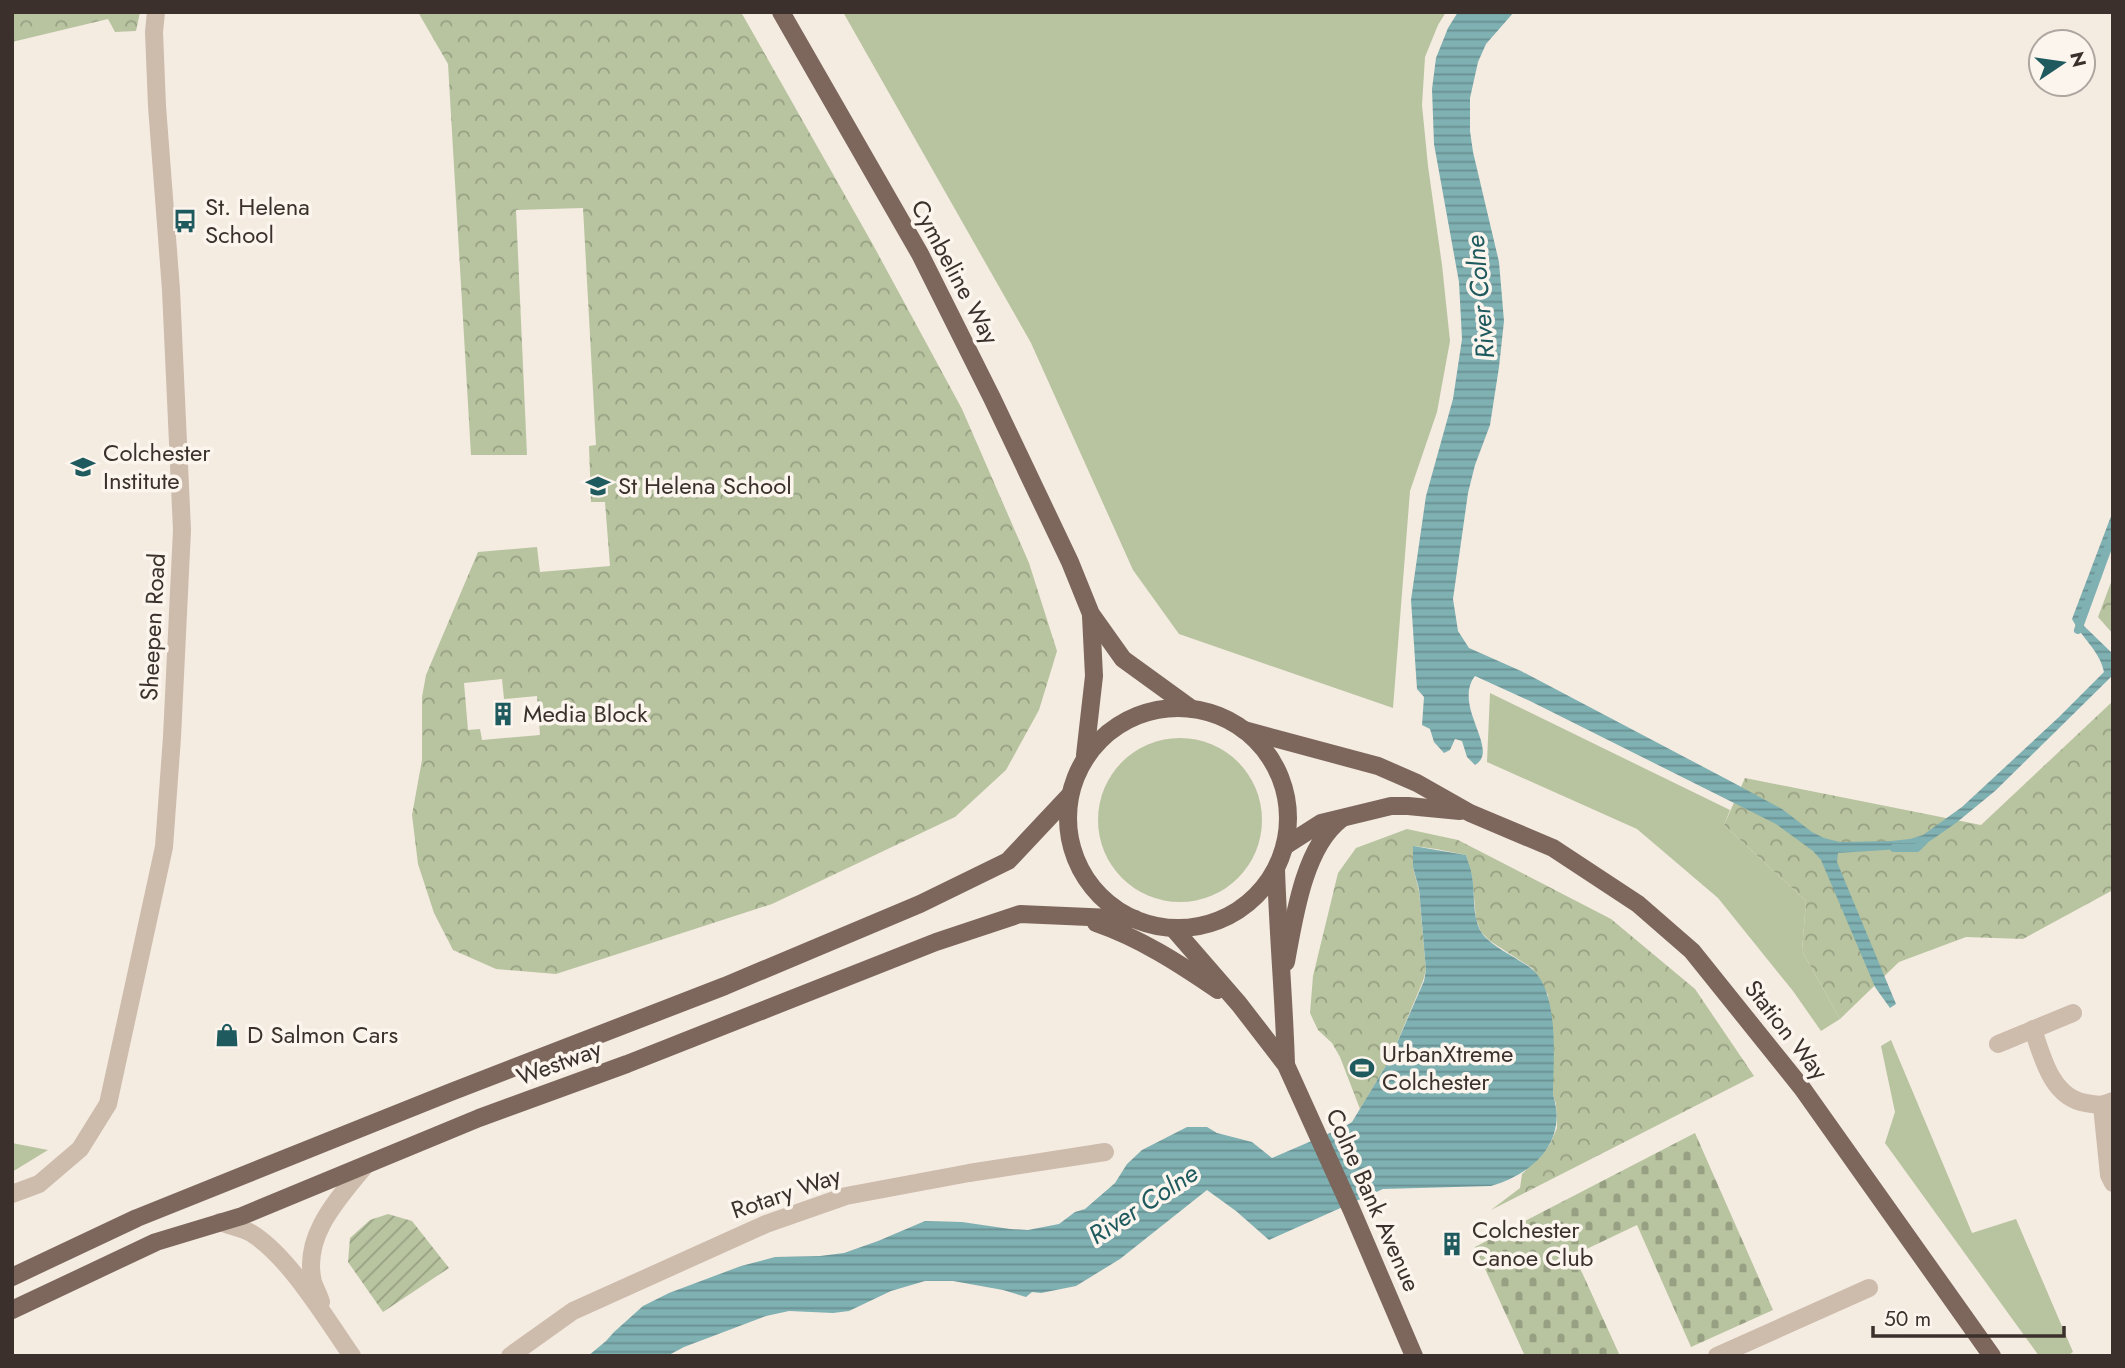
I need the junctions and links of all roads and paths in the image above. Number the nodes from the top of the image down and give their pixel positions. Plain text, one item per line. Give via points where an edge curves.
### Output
1 (156, 12) edge
2 (781, 12) edge
3 (1091, 614) junction
4 (1192, 709) junction
5 (1244, 730) junction
6 (1084, 755) junction
7 (1070, 795) junction
8 (1470, 813) junction
9 (1344, 817) junction
10 (1285, 846) junction
11 (1276, 869) junction
12 (1079, 917) junction
13 (1135, 919) junction
14 (1174, 928) junction
15 (1283, 980) junction
16 (1239, 1004) junction
17 (2073, 1013) dead end
18 (2034, 1029) junction
19 (1998, 1044) dead end
20 (1286, 1065) junction
21 (2108, 1104) edge
22 (1105, 1152) dead end
23 (364, 1167) junction
24 (2113, 1183) edge
25 (12, 1194) edge
26 (220, 1222) junction
27 (12, 1277) edge
28 (1869, 1288) dead end
29 (12, 1310) edge
30 (330, 1325) junction
31 (352, 1356) edge
32 (510, 1356) edge
33 (1414, 1356) edge
34 (1717, 1356) edge
35 (1992, 1356) edge

1 - 25 street, Sheepen Road via 182,530 164,847 108,1104 80,1149 39,1184
2 - 3 main road, Cymbeline Way via 920,254
3 - 4 main road via 1123,659
3 - 6 main road via 1094,676
4 - 5 main road
4 - 6 main road via 1134,718
5 - 8 main road, Station Way via 1378,766
5 - 10 main road via 1273,761 1284,788 1288,814
6 - 7 main road
7 - 13 main road via 1069,830 1083,872 1096,891
7 - 27 main road, Westway via 1007,861 920,904 725,986 137,1218
8 - 9 main road, Station Way via 1391,806
8 - 35 main road, Station Way via 1553,848 1638,904 1692,951 1802,1088
9 - 10 main road, Station Way via 1321,823
9 - 15 main road via 1329,828 1309,863
10 - 11 main road
11 - 14 main road via 1260,892 1235,913 1198,927
11 - 15 main road, Colne Bank Avenue
12 - 13 main road, Westway
12 - 16 main road via 1150,947
12 - 23 main road, Westway via 1020,914 936,943
13 - 14 main road
14 - 16 main road, Colne Bank Avenue
15 - 20 main road, Colne Bank Avenue
16 - 20 main road, Colne Bank Avenue
17 - 18 street
18 - 19 street
18 - 21 street via 2057,1087 2076,1102
20 - 33 main road, Colne Bank Avenue
21 - 24 street
22 - 32 street, Rotary Way via 846,1196 704,1250 573,1311
23 - 26 main road, Westway
23 - 30 street via 322,1224 312,1253 313,1281
26 - 29 main road, Westway via 156,1241
26 - 30 street via 251,1233 275,1253
28 - 34 street
30 - 31 street

